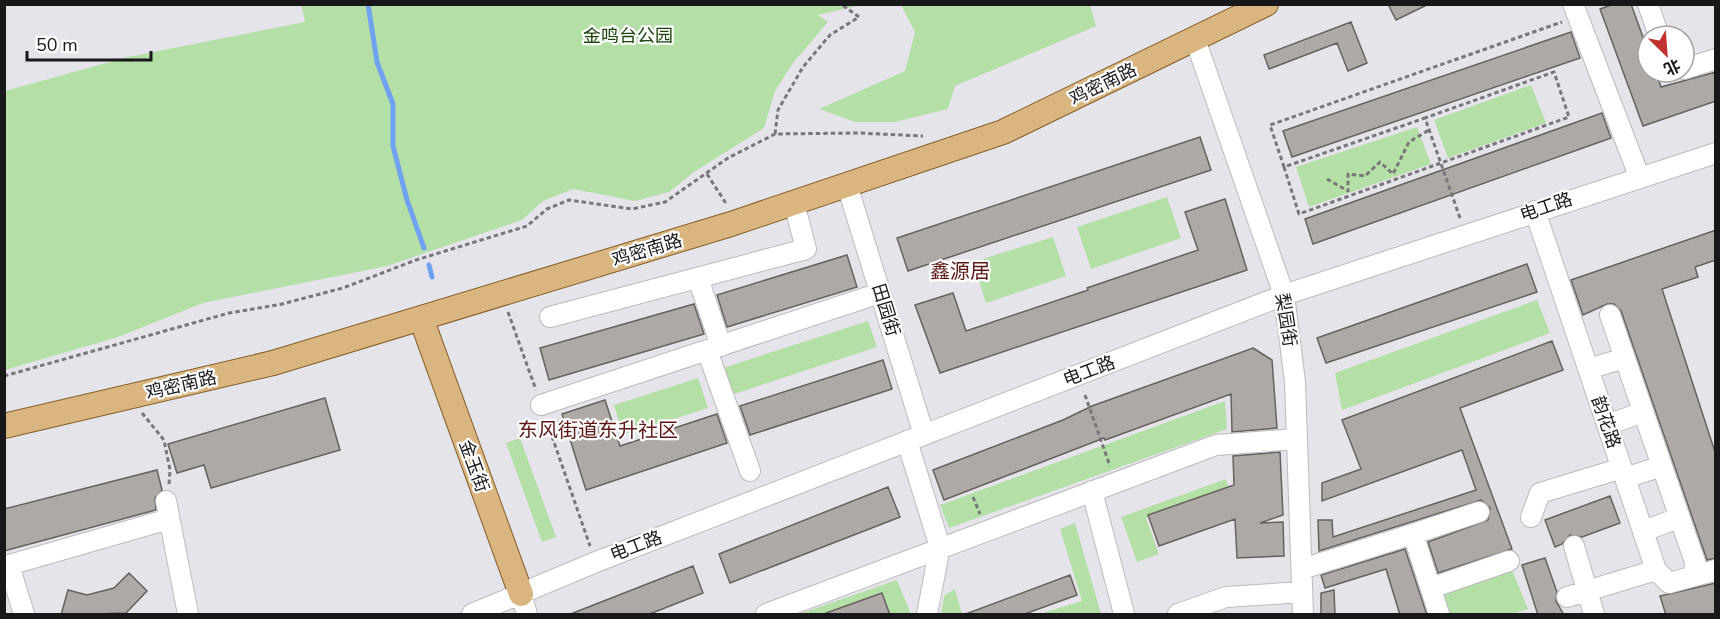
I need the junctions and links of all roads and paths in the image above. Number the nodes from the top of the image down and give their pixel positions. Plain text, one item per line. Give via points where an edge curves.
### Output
1 (841, 4) edge
2 (1266, 4) edge
3 (1648, 4) edge
4 (1575, 10) edge
5 (1655, 24) edge
6 (1195, 39) junction
7 (1716, 59) edge
8 (1696, 65) edge
9 (1425, 118) junction
10 (1429, 130) junction
11 (775, 134) junction
12 (926, 137) dead end
13 (1716, 153) edge
14 (1440, 163) junction
15 (1284, 167) junction
16 (707, 174) junction
17 (1639, 176) junction
18 (1327, 179) dead end
19 (847, 185) junction
20 (794, 203) junction
21 (727, 205) dead end
22 (1535, 211) junction
23 (1466, 234) junction
24 (698, 278) junction
25 (880, 293) junction
26 (1284, 295) junction
27 (506, 307) dead end
28 (1610, 315) dead end
29 (550, 317) dead end
30 (421, 318) junction
31 (714, 348) junction
32 (1625, 358) junction
33 (1588, 369) junction
34 (4, 376) edge
35 (1085, 395) dead end
36 (541, 405) junction
37 (139, 410) dead end
38 (1643, 412) junction
39 (1607, 425) junction
40 (4, 426) edge
41 (916, 438) junction
42 (1297, 439) junction
43 (1662, 466) junction
44 (750, 471) dead end
45 (1623, 473) junction
46 (1116, 482) junction
47 (1092, 491) junction
48 (168, 510) junction
49 (1479, 512) dead end
50 (1531, 517) dead end
51 (1679, 518) junction
52 (1643, 531) junction
53 (1413, 534) junction
54 (1574, 546) dead end
55 (940, 547) junction
56 (1509, 561) dead end
57 (596, 562) junction
58 (1302, 569) junction
59 (1656, 570) junction
60 (1716, 570) edge
61 (1694, 576) junction
62 (1431, 588) junction
63 (1587, 591) junction
64 (1302, 592) junction
65 (1567, 597) dead end
66 (524, 604) edge
67 (24, 615) edge
68 (188, 615) edge
69 (472, 615) edge
70 (766, 615) edge
71 (927, 615) edge
72 (1124, 615) edge
73 (1178, 615) edge
74 (1303, 615) edge
75 (1439, 615) edge
76 (1594, 615) edge

1 - 11 path via 859,17 830,35 802,67 778,110
2 - 6 main road, 鸡密南路
3 - 5 street
4 - 15 path via 1270,125
4 - 17 street
6 - 19 main road, 鸡密南路 via 1003,132
6 - 26 street, 梨园街
7 - 8 street
9 - 10 path
9 - 14 path via 1554,72 1569,117
9 - 15 path
10 - 14 path
10 - 18 path via 1409,142 1393,174 1380,162 1365,176 1348,174 1348,191
11 - 12 path
11 - 16 path via 728,158
13 - 17 street, 电工路
14 - 15 path via 1299,214
14 - 23 path
16 - 21 path
16 - 34 path via 665,202 632,209 569,200 547,209 527,226 416,260 343,288 229,313
17 - 22 street, 电工路
19 - 20 main road, 鸡密南路
19 - 25 street, 田园街
20 - 24 street via 807,249
20 - 30 main road, 鸡密南路
22 - 23 street, 电工路
22 - 33 street, 韵花路
23 - 26 street, 电工路
24 - 29 street
24 - 31 street
25 - 31 street
25 - 41 street, 田园街
26 - 41 street, 电工路
26 - 42 street, 梨园街 via 1295,382
27 - 36 path
28 - 32 street
30 - 40 main road, 鸡密南路 via 273,363
30 - 66 main road, 金玉街
31 - 36 street
31 - 44 street
32 - 33 street
32 - 38 street
33 - 39 street, 韵花路
35 - 46 path
36 - 57 path
37 - 48 path via 164,440 171,480
38 - 39 street
38 - 43 street
39 - 45 street, 韵花路
41 - 55 street, 田园街
41 - 57 street, 电工路
42 - 46 street via 1215,445
42 - 58 street, 梨园街
43 - 45 street
43 - 51 street
45 - 50 street via 1540,493
45 - 52 street, 韵花路
46 - 47 street
47 - 55 street
47 - 72 street
48 - 67 street via 9,565
48 - 68 street
49 - 53 street
51 - 52 street
51 - 61 street via 1695,562
52 - 59 street, 韵花路
53 - 58 street
53 - 62 street
54 - 63 street
55 - 70 street
55 - 71 street
56 - 62 street
57 - 66 street, 电工路
58 - 64 street, 梨园街
59 - 61 street via 1669,583
59 - 63 street
60 - 61 street
62 - 75 street
63 - 65 street
63 - 76 street
64 - 73 street via 1226,597
64 - 74 street, 梨园街
66 - 69 street, 电工路

